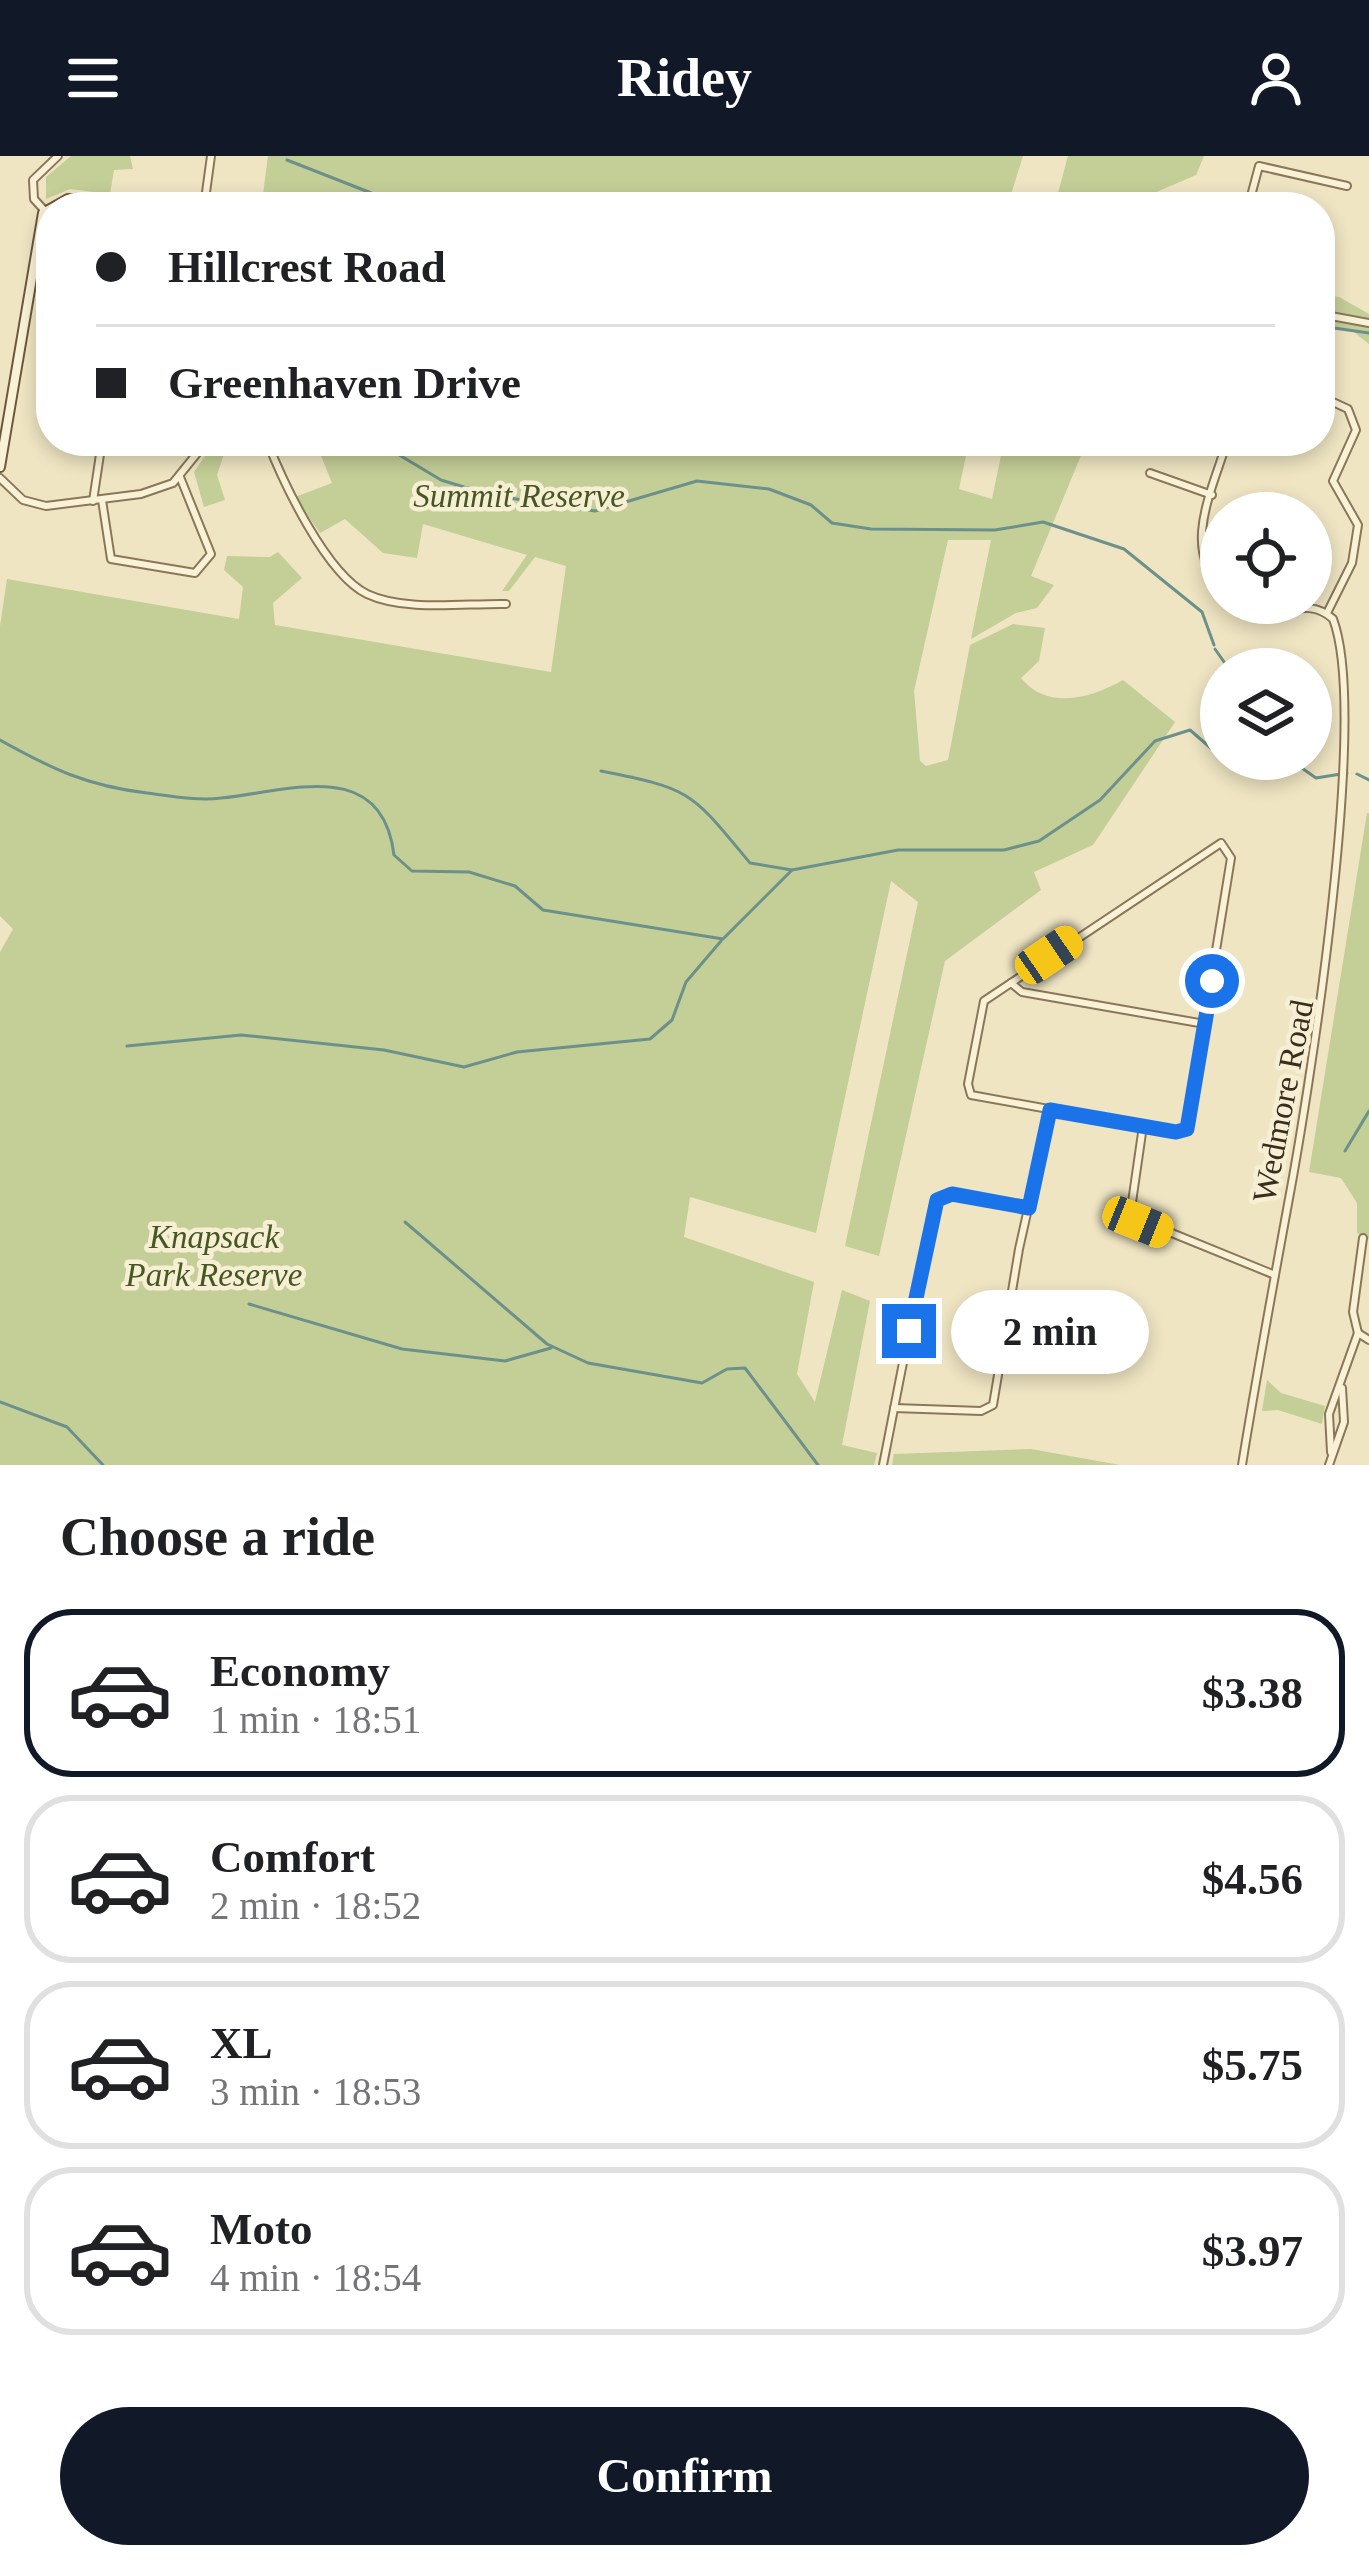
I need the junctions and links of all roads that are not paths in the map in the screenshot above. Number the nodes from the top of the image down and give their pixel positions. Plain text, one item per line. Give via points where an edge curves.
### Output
1 (58, 156) edge
2 (211, 156) edge
3 (1347, 186) dead end
4 (206, 192) edge
5 (1252, 192) edge
6 (36, 202) edge
7 (36, 262) edge
8 (1335, 316) edge
9 (1369, 322) edge
10 (1335, 403) edge
11 (101, 456) edge
12 (196, 456) edge
13 (272, 456) edge
14 (1223, 456) edge
15 (0, 467) edge
16 (1150, 473) dead end
17 (180, 477) junction
18 (0, 478) edge
19 (1203, 492) edge
20 (1212, 492) edge
21 (98, 500) junction
22 (1332, 602) edge
23 (506, 604) dead end
24 (1332, 620) edge
25 (1010, 982) junction
26 (1205, 1024) junction
27 (1050, 1110) junction
28 (1142, 1126) junction
29 (1029, 1208) junction
30 (1364, 1238) dead end
31 (1274, 1275) junction
32 (1358, 1333) junction
33 (1369, 1340) edge
34 (1342, 1385) junction
35 (894, 1408) junction
36 (1331, 1452) junction
37 (883, 1465) edge
38 (1242, 1465) edge
39 (1329, 1465) edge

1 - 6 street via 32,184
2 - 4 street
3 - 5 street via 1258,166
7 - 15 street
8 - 9 street
10 - 22 street via 1348,409 1356,430 1333,481 1357,518 1355,550
11 - 21 street
12 - 17 street
13 - 23 street via 294,510 364,593
14 - 20 street
16 - 19 street
17 - 21 street via 159,490
17 - 21 street via 212,554 197,572 113,560
18 - 21 street via 34,504
24 - 31 street, Wedmore Road via 1350,672 1354,744 1338,929
25 - 26 street via 1022,992
25 - 26 street via 1212,844 1224,844 1231,858
25 - 27 street via 981,1005 970,1094
26 - 28 street via 1184,1132
27 - 28 street
27 - 29 street
28 - 31 street via 1130,1216
29 - 35 street via 993,1405 981,1412
29 - 35 street via 952,1194 937,1200
30 - 32 street via 1352,1312
31 - 38 street, Wedmore Road
32 - 33 street
32 - 34 street
34 - 36 street via 1344,1422
34 - 36 street via 1329,1414
35 - 37 street
36 - 39 street

